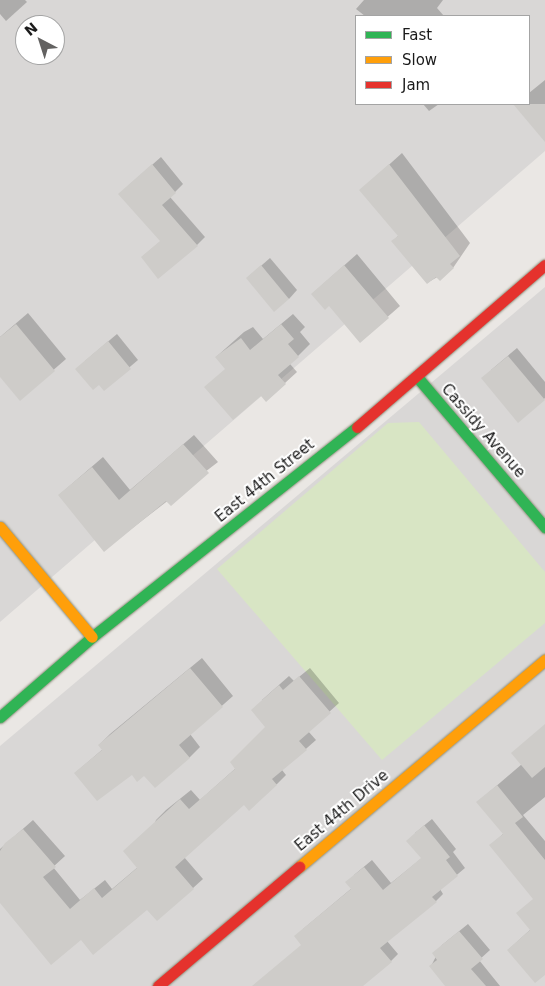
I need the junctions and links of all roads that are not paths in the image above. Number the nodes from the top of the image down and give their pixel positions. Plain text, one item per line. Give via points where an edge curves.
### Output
1 (545, 265) edge
2 (418, 378) junction
3 (0, 527) edge
4 (545, 527) edge
5 (92, 638) junction
6 (545, 660) edge
7 (0, 717) edge
8 (158, 986) edge

1 - 2 street, East 44th Street
2 - 4 street, Cassidy Avenue
2 - 5 street, East 44th Street
3 - 5 street
5 - 7 street, East 44th Street
6 - 8 street, East 44th Drive

